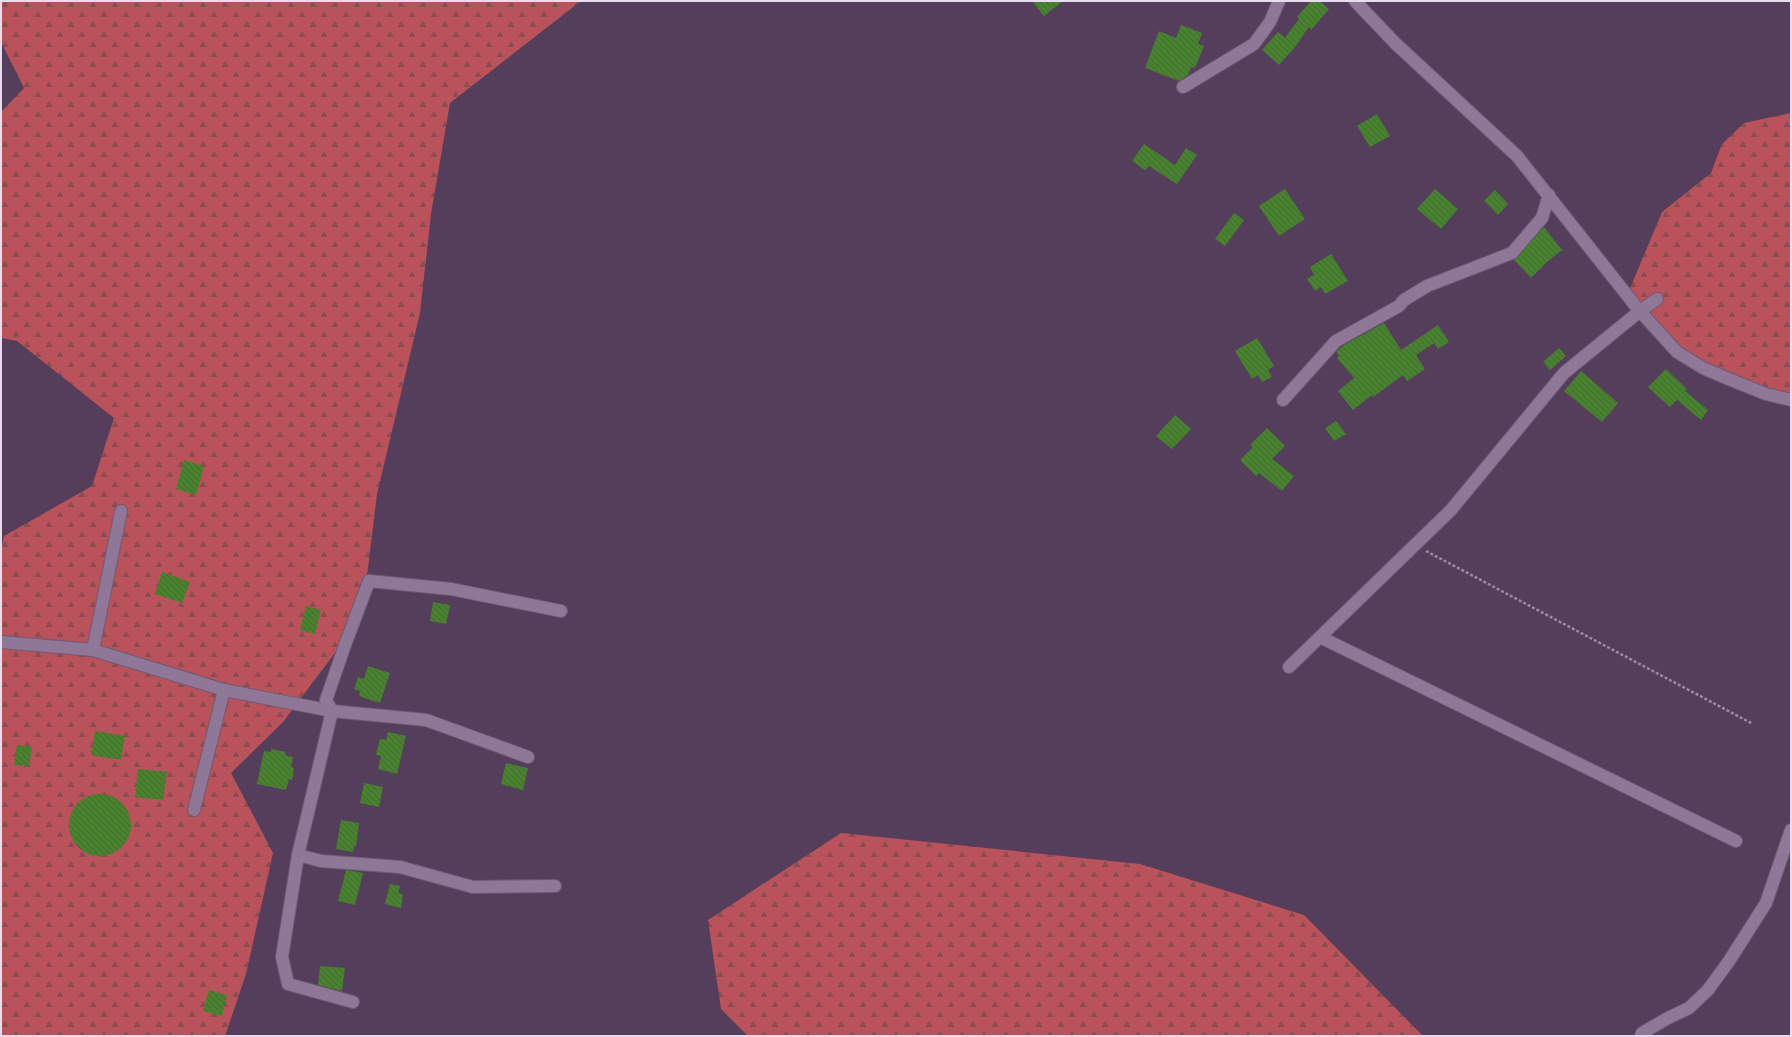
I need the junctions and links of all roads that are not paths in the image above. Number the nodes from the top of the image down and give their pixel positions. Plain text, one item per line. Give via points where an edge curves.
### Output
1 (1279, 1) edge
2 (1355, 1) edge
3 (1183, 87) dead end
4 (1549, 195) junction
5 (1657, 299) dead end
6 (1640, 311) junction
7 (1283, 400) dead end
8 (1791, 400) edge
9 (121, 511) dead end
10 (561, 611) dead end
11 (1320, 637) junction
12 (1, 642) edge
13 (93, 650) junction
14 (1289, 667) dead end
15 (224, 690) junction
16 (332, 712) junction
17 (528, 757) dead end
18 (194, 810) dead end
19 (1791, 830) edge
20 (1736, 841) dead end
21 (298, 855) junction
22 (555, 886) dead end
23 (353, 1002) dead end
24 (1641, 1036) edge

1 - 3 street via 1270,22 1254,44
2 - 4 street via 1395,43 1516,156
4 - 6 street
4 - 7 street via 1542,218 1512,253 1427,286 1399,306 1336,341
5 - 6 street
6 - 8 street via 1677,352 1691,361 1766,394
6 - 11 street via 1564,373 1452,510
9 - 13 street
10 - 16 street via 451,590 369,581 326,700
11 - 14 street
11 - 20 street
12 - 13 street
13 - 15 street
15 - 16 street
15 - 18 street
16 - 17 street via 426,720
16 - 21 street
19 - 24 street via 1766,903 1730,961 1708,990 1689,1008
21 - 22 street via 321,861 400,867 473,887
21 - 23 street via 282,957 288,984

